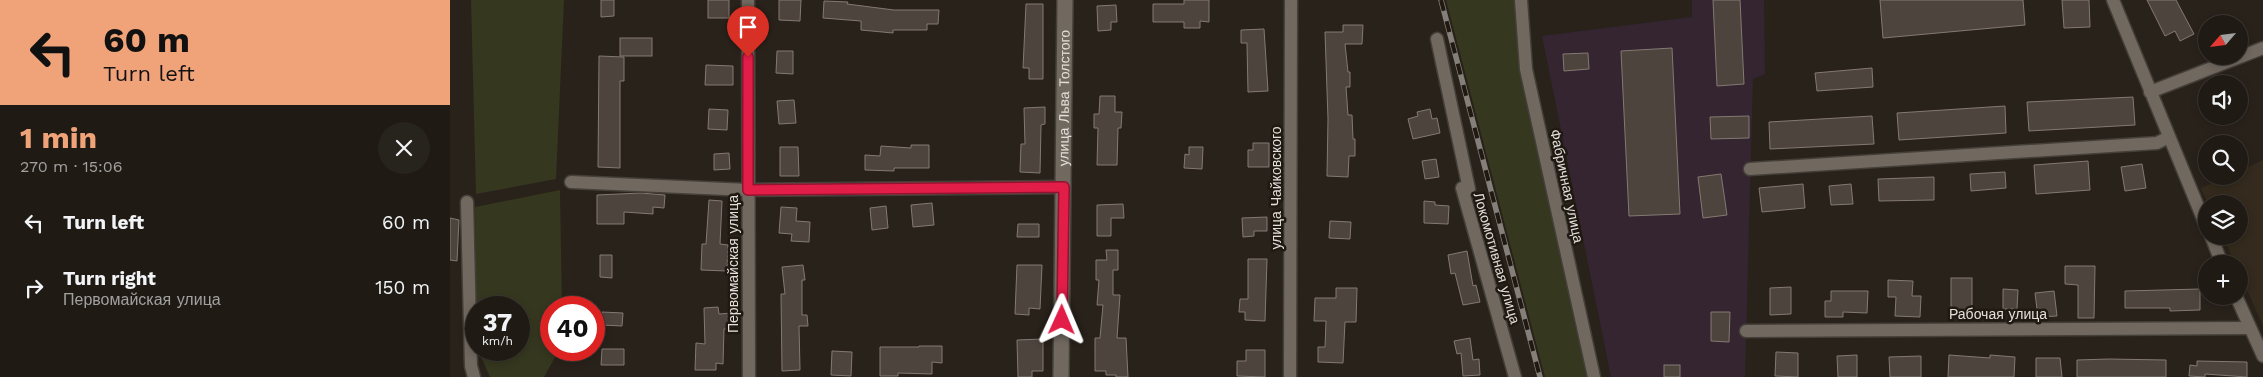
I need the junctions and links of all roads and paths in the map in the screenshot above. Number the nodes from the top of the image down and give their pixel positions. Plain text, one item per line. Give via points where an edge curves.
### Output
1 (748, 0) edge
2 (1064, 0) edge
3 (1291, 0) edge
4 (1521, 0) edge
5 (2113, 0) edge
6 (1436, 38) dead end
7 (2263, 48) edge
8 (2150, 92) junction
9 (2168, 137) junction
10 (1750, 169) dead end
11 (571, 182) dead end
12 (1064, 187) junction
13 (748, 190) junction
14 (467, 202) dead end
15 (2198, 207) edge
16 (2240, 305) edge
17 (2249, 328) junction
18 (1746, 331) dead end
19 (2263, 356) edge
20 (474, 377) edge
21 (749, 377) edge
22 (1061, 377) edge
23 (1290, 377) edge
24 (1515, 377) edge
25 (1594, 377) edge

1 - 13 street, Первомайская улица
2 - 12 street, улица Льва Толстого
3 - 23 street, улица Чайковского
4 - 25 street, Фабричная улица via 1526,69
5 - 8 street
6 - 24 street, Локомотивная улица via 1469,189 1462,188
7 - 8 street
8 - 9 street
9 - 10 street via 2157,143
9 - 15 street
11 - 13 street
12 - 13 street
12 - 22 street, улица Льва Толстого
13 - 21 street, Первомайская улица
14 - 20 street via 471,366
16 - 17 street
17 - 18 street, Рабочая улица
17 - 19 street

